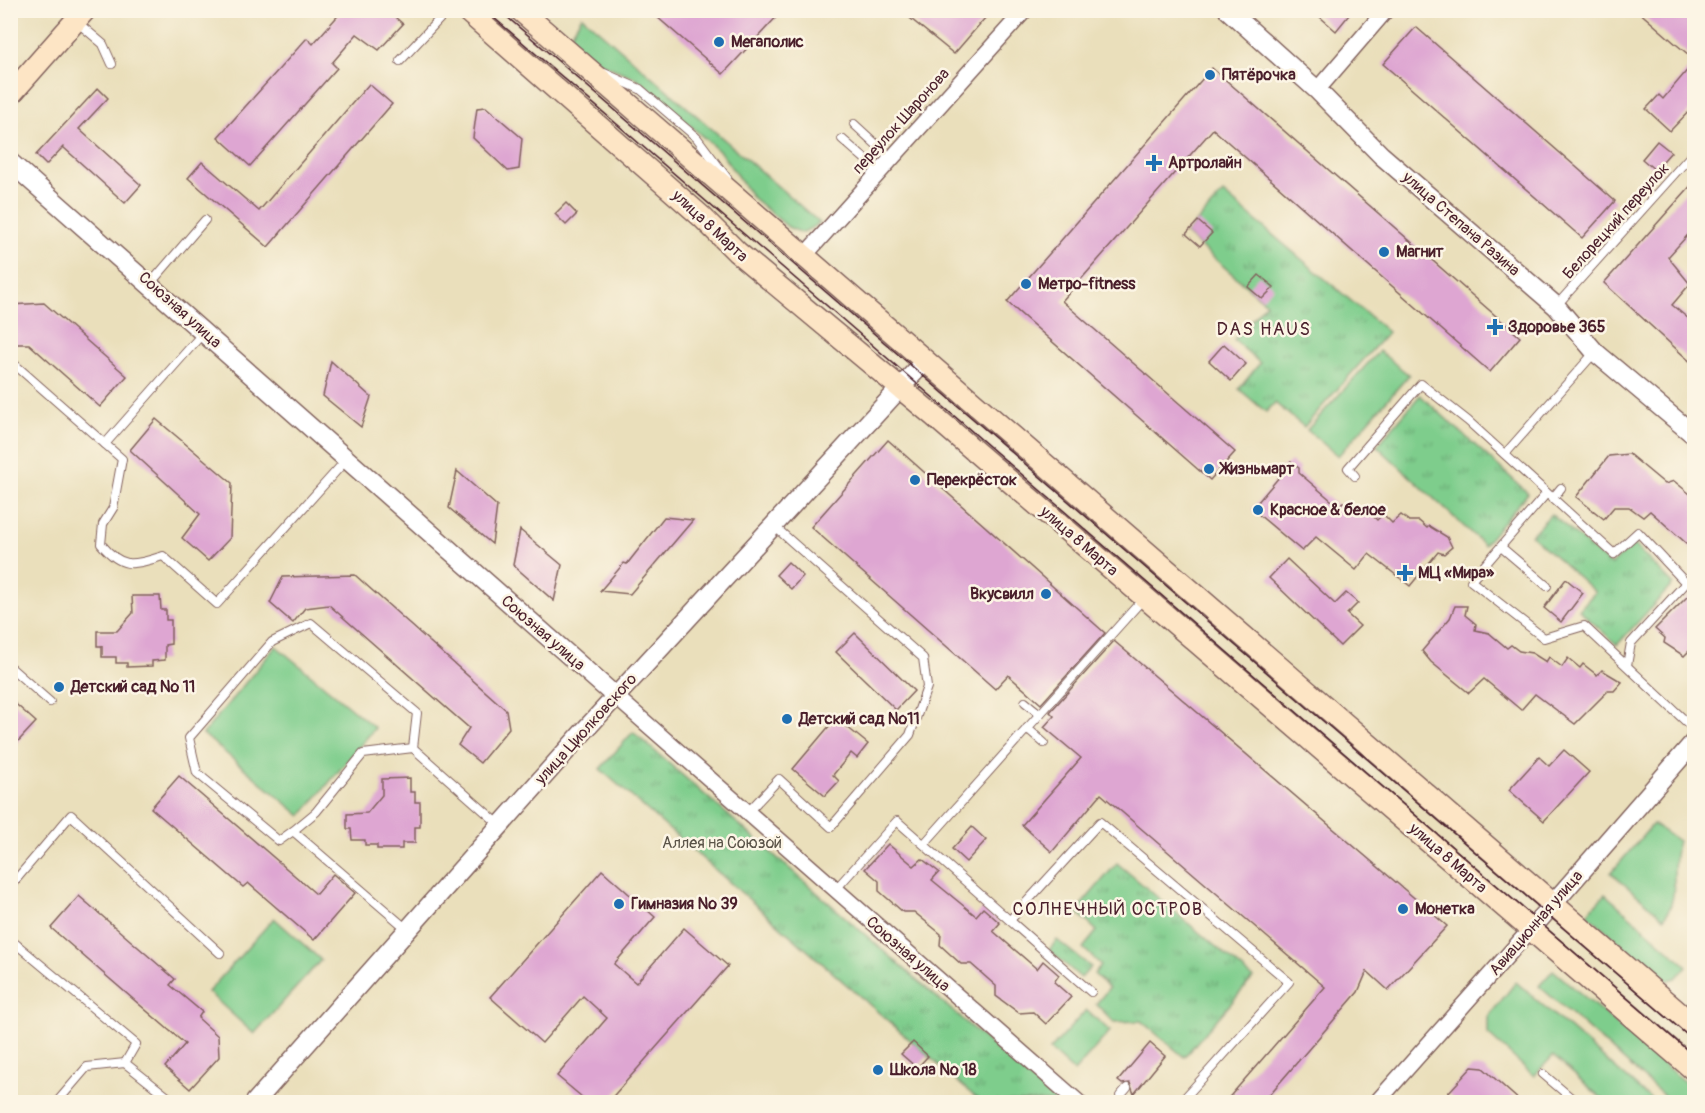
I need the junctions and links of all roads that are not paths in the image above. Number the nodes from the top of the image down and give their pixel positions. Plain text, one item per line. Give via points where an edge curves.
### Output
1 (448, 10) edge
2 (466, 10) edge
3 (520, 10) edge
4 (1025, 10) edge
5 (1228, 10) edge
6 (1386, 10) edge
7 (81, 16) edge
8 (400, 61) dead end
9 (112, 64) dead end
10 (1317, 90) junction
11 (10, 95) edge
12 (854, 124) dead end
13 (842, 139) dead end
14 (1695, 152) edge
15 (892, 159) junction
16 (10, 162) edge
17 (881, 172) junction
18 (205, 220) dead end
19 (804, 256) junction
20 (150, 284) junction
21 (1556, 306) junction
22 (204, 332) junction
23 (1595, 352) junction
24 (924, 362) junction
25 (13, 363) dead end
26 (901, 389) junction
27 (1695, 435) edge
28 (105, 444) junction
29 (1505, 454) junction
30 (347, 459) junction
31 (1355, 476) dead end
32 (1561, 488) dead end
33 (1549, 496) junction
34 (774, 526) junction
35 (1501, 547) junction
36 (1547, 586) dead end
37 (1145, 597) junction
38 (1627, 665) junction
39 (10, 667) edge
40 (615, 696) junction
41 (50, 702) dead end
42 (1025, 702) dead end
43 (1040, 714) junction
44 (1027, 728) junction
45 (1695, 729) edge
46 (1695, 742) edge
47 (1044, 743) dead end
48 (413, 748) junction
49 (748, 812) junction
50 (500, 826) junction
51 (293, 831) junction
52 (924, 844) junction
53 (10, 881) edge
54 (835, 890) junction
55 (1552, 905) junction
56 (1011, 919) junction
57 (1531, 930) junction
58 (409, 931) junction
59 (10, 949) edge
60 (220, 953) dead end
61 (1091, 992) dead end
62 (1695, 1026) edge
63 (125, 1063) junction
64 (1695, 1070) edge
65 (1544, 1074) dead end
66 (1126, 1088) dead end
67 (57, 1102) edge
68 (174, 1102) edge
69 (255, 1102) edge
70 (1078, 1102) edge
71 (1122, 1102) edge
72 (1181, 1102) edge
73 (1377, 1102) edge
74 (1576, 1102) edge

1 - 8 lane
2 - 26 main road, улица 8 Марта via 497,45
3 - 19 main road, улица 8 Марта
4 - 15 street, переулок Шаронова
5 - 10 street, улица Степана Разина
6 - 10 street
7 - 9 lane via 103,44
7 - 11 main road
10 - 21 street, улица Степана Разина via 1381,155
12 - 15 lane
13 - 17 lane
14 - 21 lane, Белорецкий переулок
15 - 17 street, переулок Шаронова
16 - 20 street, Союзная улица
17 - 19 street, переулок Шаронова
18 - 20 lane
19 - 24 main road, улица 8 Марта
20 - 22 street, Союзная улица
21 - 23 street, улица Степана Разина
22 - 28 lane
22 - 30 street, Союзная улица
23 - 27 street, улица Степана Разина
23 - 29 lane
24 - 26 street, улица Циолковского
24 - 55 main road, улица 8 Марта
25 - 28 lane
26 - 34 street, улица Циолковского
26 - 37 main road, улица 8 Марта
28 - 30 lane via 122,459 113,508 103,524 101,544 113,558 130,565 163,556 217,604
29 - 31 lane via 1421,384 1348,468
29 - 33 lane
30 - 40 street, Союзная улица
32 - 33 lane
33 - 35 lane
33 - 38 lane via 1614,554 1638,532 1686,583 1631,643
34 - 40 street, улица Циолковского
34 - 49 lane via 922,658 927,687 910,735 831,827 779,778
35 - 36 lane
35 - 38 lane via 1471,582 1544,638 1584,626
37 - 43 lane
37 - 57 main road, улица 8 Марта
38 - 45 lane
39 - 41 lane
40 - 49 street, Союзная улица
40 - 50 street, улица Циолковского
42 - 43 lane
43 - 44 lane
44 - 47 lane
44 - 52 lane
46 - 55 street, Авиационная улица
48 - 50 lane
48 - 51 lane via 363,754 316,812
48 - 51 lane via 417,713 311,623 272,642 189,738 197,773 279,841
49 - 54 street, Союзная улица
50 - 58 street, улица Циолковского
51 - 58 lane
52 - 54 lane via 897,821
52 - 56 lane
53 - 60 lane via 14,883 71,816
54 - 70 street, Союзная улица
55 - 57 street, Авиационная улица
55 - 62 main road, улица 8 Марта
56 - 61 lane
56 - 72 lane via 1100,822 1289,982
57 - 64 main road, улица 8 Марта
57 - 73 street, Авиационная улица
58 - 69 street, улица Циолковского
59 - 63 lane via 16,944 136,1044
63 - 67 lane via 87,1067
63 - 68 lane
65 - 74 lane
66 - 71 lane via 1120,1096

